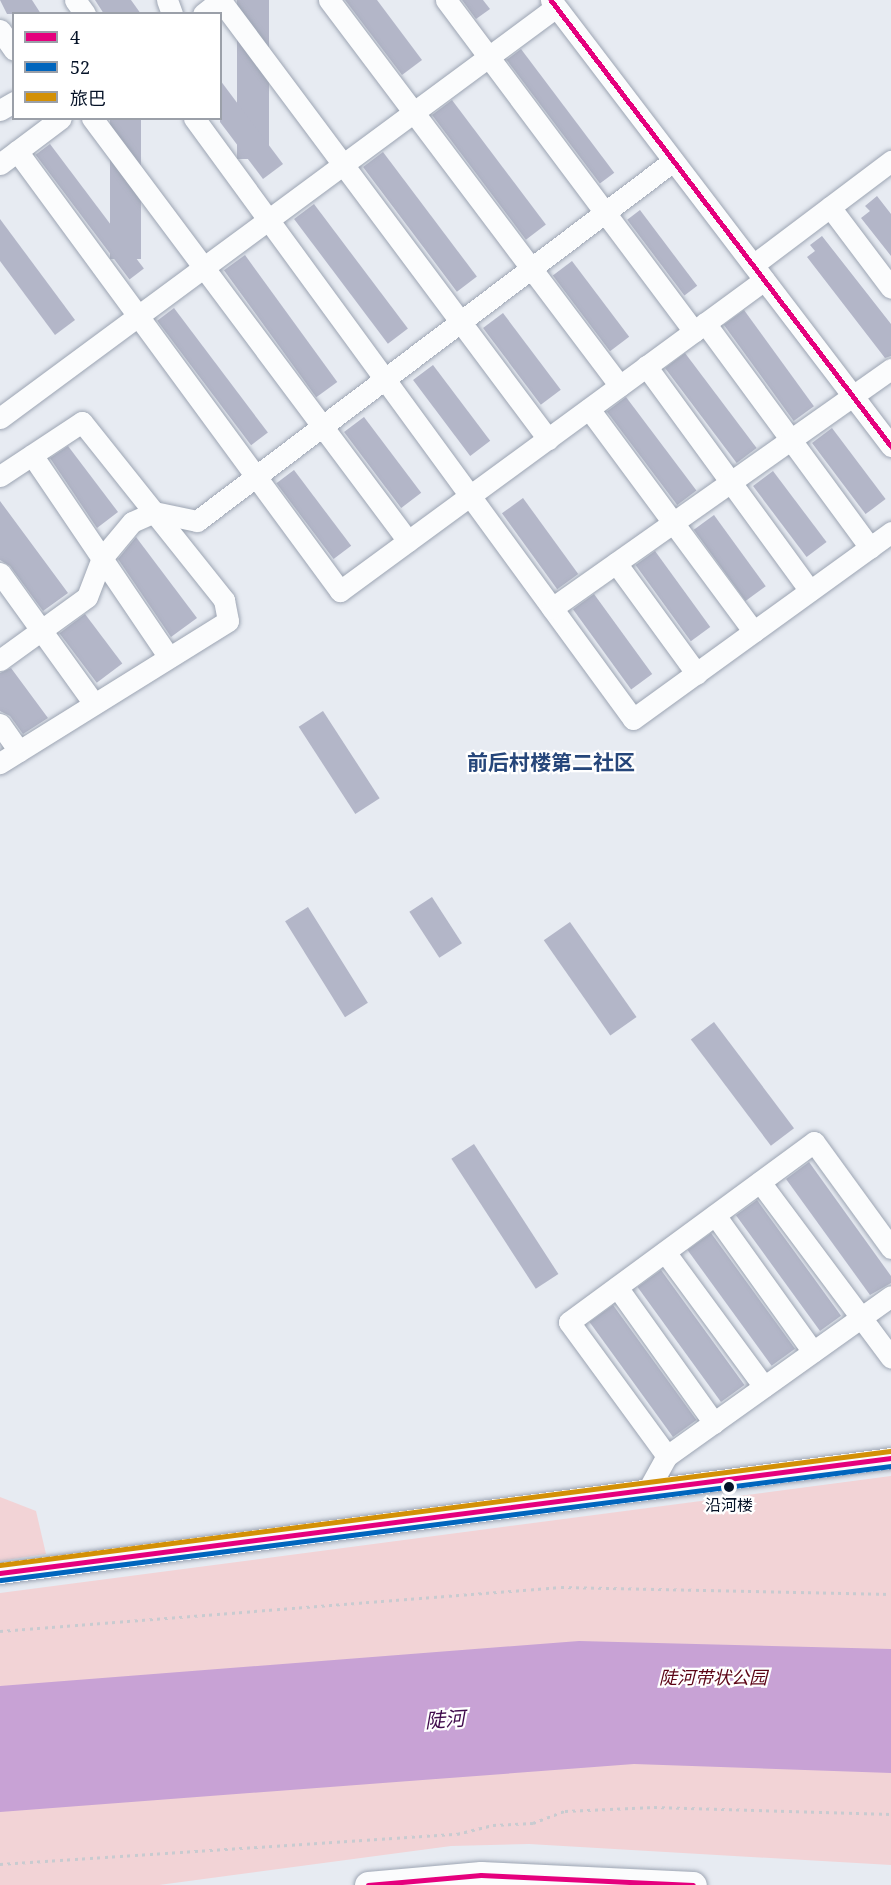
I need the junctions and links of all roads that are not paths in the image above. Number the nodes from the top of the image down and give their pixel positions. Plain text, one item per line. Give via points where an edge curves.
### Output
1 (221, 0) edge
2 (329, 0) edge
3 (446, 0) edge
4 (554, 4) edge
5 (206, 12) edge
6 (0, 30) edge
7 (12, 47) edge
8 (489, 57) junction
9 (414, 112) junction
10 (58, 120) edge
11 (93, 120) edge
12 (195, 120) edge
13 (8, 158) edge
14 (673, 160) junction
15 (343, 164) junction
16 (889, 166) edge
17 (830, 207) junction
18 (605, 212) junction
19 (268, 220) junction
20 (203, 268) junction
21 (531, 268) junction
22 (759, 272) junction
23 (891, 288) edge
24 (138, 316) junction
25 (461, 322) junction
26 (700, 327) junction
27 (646, 366) junction
28 (891, 369) edge
29 (385, 379) junction
30 (620, 386) junction
31 (853, 396) junction
32 (589, 409) junction
33 (0, 418) edge
34 (322, 426) junction
35 (548, 438) junction
36 (791, 439) junction
37 (891, 446) edge
38 (32, 455) junction
39 (0, 476) edge
40 (256, 477) junction
41 (730, 482) junction
42 (471, 496) junction
43 (154, 512) junction
44 (674, 522) junction
45 (891, 532) edge
46 (408, 541) junction
47 (870, 548) junction
48 (102, 558) junction
49 (616, 563) junction
50 (0, 573) edge
51 (810, 591) junction
52 (552, 608) junction
53 (754, 632) junction
54 (42, 633) junction
55 (169, 657) junction
56 (0, 660) edge
57 (697, 674) junction
58 (94, 704) junction
59 (0, 724) edge
60 (20, 751) junction
61 (0, 763) edge
62 (760, 1182) junction
63 (715, 1215) junction
64 (891, 1248) edge
65 (664, 1252) junction
66 (617, 1287) junction
67 (891, 1296) edge
68 (861, 1318) junction
69 (813, 1352) junction
70 (891, 1358) edge
71 (764, 1387) junction
72 (714, 1423) junction
73 (667, 1456) junction
74 (891, 1458) edge
75 (649, 1488) junction
76 (0, 1573) edge
77 (368, 1885) edge
78 (693, 1885) edge

1 - 5 street
1 - 15 street
2 - 9 street
3 - 8 street
4 - 8 street
4 - 14 street
6 - 7 street
8 - 9 street
8 - 18 street
9 - 15 street
9 - 21 street
10 - 13 street
11 - 20 street
12 - 19 street
13 - 24 street
14 - 18 street
14 - 22 street
15 - 19 street
15 - 25 street
16 - 17 street
17 - 22 street
17 - 23 street
18 - 21 street
18 - 26 street
19 - 20 street
19 - 29 street
20 - 24 street
20 - 34 street
21 - 25 street
21 - 30 street
22 - 26 street
22 - 31 street
24 - 33 street
24 - 40 street
25 - 29 street
25 - 35 street
26 - 27 street
26 - 36 street
27 - 30 street
27 - 41 street
28 - 31 street
29 - 34 street
29 - 42 street
30 - 32 street
31 - 36 street
31 - 37 street
32 - 35 street
32 - 44 street
34 - 40 street
34 - 46 street
35 - 42 street
36 - 41 street
36 - 47 street
38 - 39 street
38 - 43 street via 82,422
38 - 48 street
40 - 43 street via 197,521
40 - 46 street via 340,591
41 - 44 street
41 - 51 street
42 - 46 street
42 - 52 street
43 - 48 street via 132,522
43 - 55 street via 224,600 228,621
44 - 49 street
44 - 53 street
45 - 47 street
47 - 51 street
48 - 54 street via 87,597
48 - 55 street
49 - 52 street
49 - 57 street
50 - 54 street
51 - 53 street
52 - 57 street via 633,719
53 - 57 street
54 - 56 street
54 - 58 street
55 - 58 street
58 - 60 street
59 - 60 street
60 - 61 street
62 - 63 street
62 - 64 street via 814,1142
62 - 68 street
63 - 65 street
63 - 69 street
65 - 66 street
65 - 71 street
66 - 72 street
66 - 73 street via 568,1322
67 - 68 street
68 - 69 street
68 - 70 street
69 - 71 street
71 - 72 street
72 - 73 street
73 - 75 street
74 - 75 street
75 - 76 street
77 - 78 main road via 481,1875

